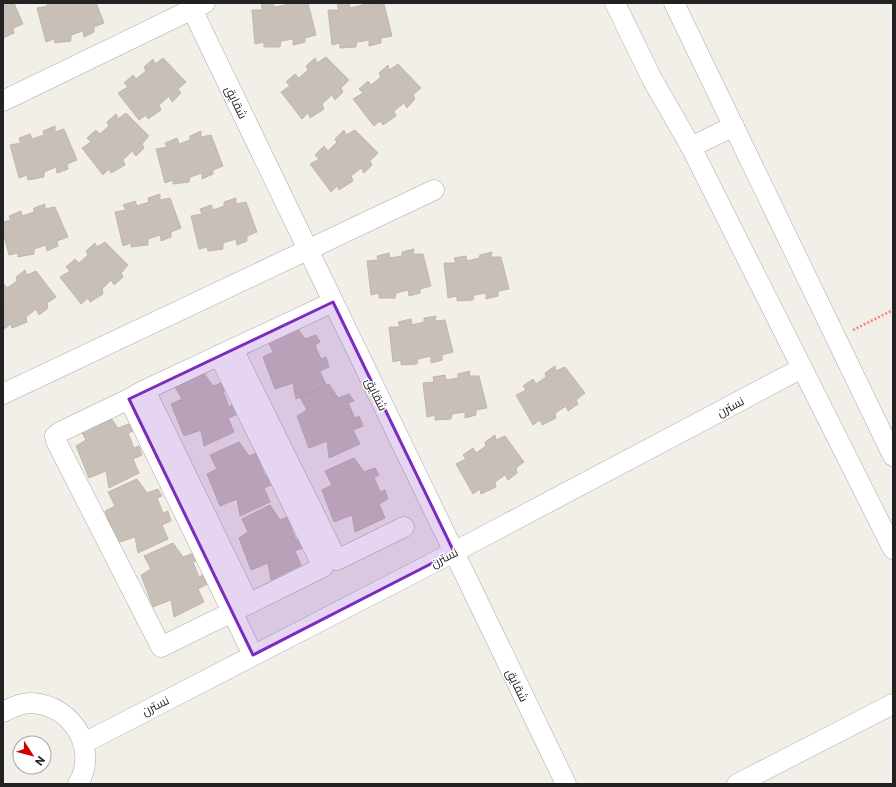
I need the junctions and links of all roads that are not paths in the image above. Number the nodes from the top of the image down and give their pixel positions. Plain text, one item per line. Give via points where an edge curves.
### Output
1 (615, 3) edge
2 (674, 3) edge
3 (196, 5) edge
4 (3, 101) edge
5 (734, 126) junction
6 (691, 147) junction
7 (434, 190) dead end
8 (308, 250) junction
9 (333, 302) junction
10 (226, 352) junction
11 (802, 368) junction
12 (3, 394) edge
13 (137, 394) junction
14 (893, 456) edge
15 (404, 527) dead end
16 (893, 549) edge
17 (454, 552) junction
18 (330, 564) junction
19 (241, 609) junction
20 (253, 656) junction
21 (893, 704) edge
22 (3, 712) edge
23 (84, 743) junction
24 (78, 784) edge
25 (566, 784) edge
26 (737, 784) edge

1 - 6 street via 652,79
2 - 5 street
3 - 4 street
3 - 8 street, شقایق
5 - 6 street
5 - 14 street
6 - 11 street
7 - 8 street
8 - 9 street, شقایق
8 - 12 street
9 - 10 street
9 - 17 street, شقایق
10 - 13 street
10 - 18 street
11 - 16 street
11 - 17 street, نسترن
13 - 19 street
13 - 19 street via 60,432 55,436 56,441 161,647
15 - 18 street
17 - 20 street, نسترن
17 - 25 street, شقایق
18 - 19 street
19 - 20 street
20 - 23 street, نسترن
21 - 26 street
22 - 23 street via 14,706 32,703 49,706 64,714 76,727
23 - 24 street via 85,760

